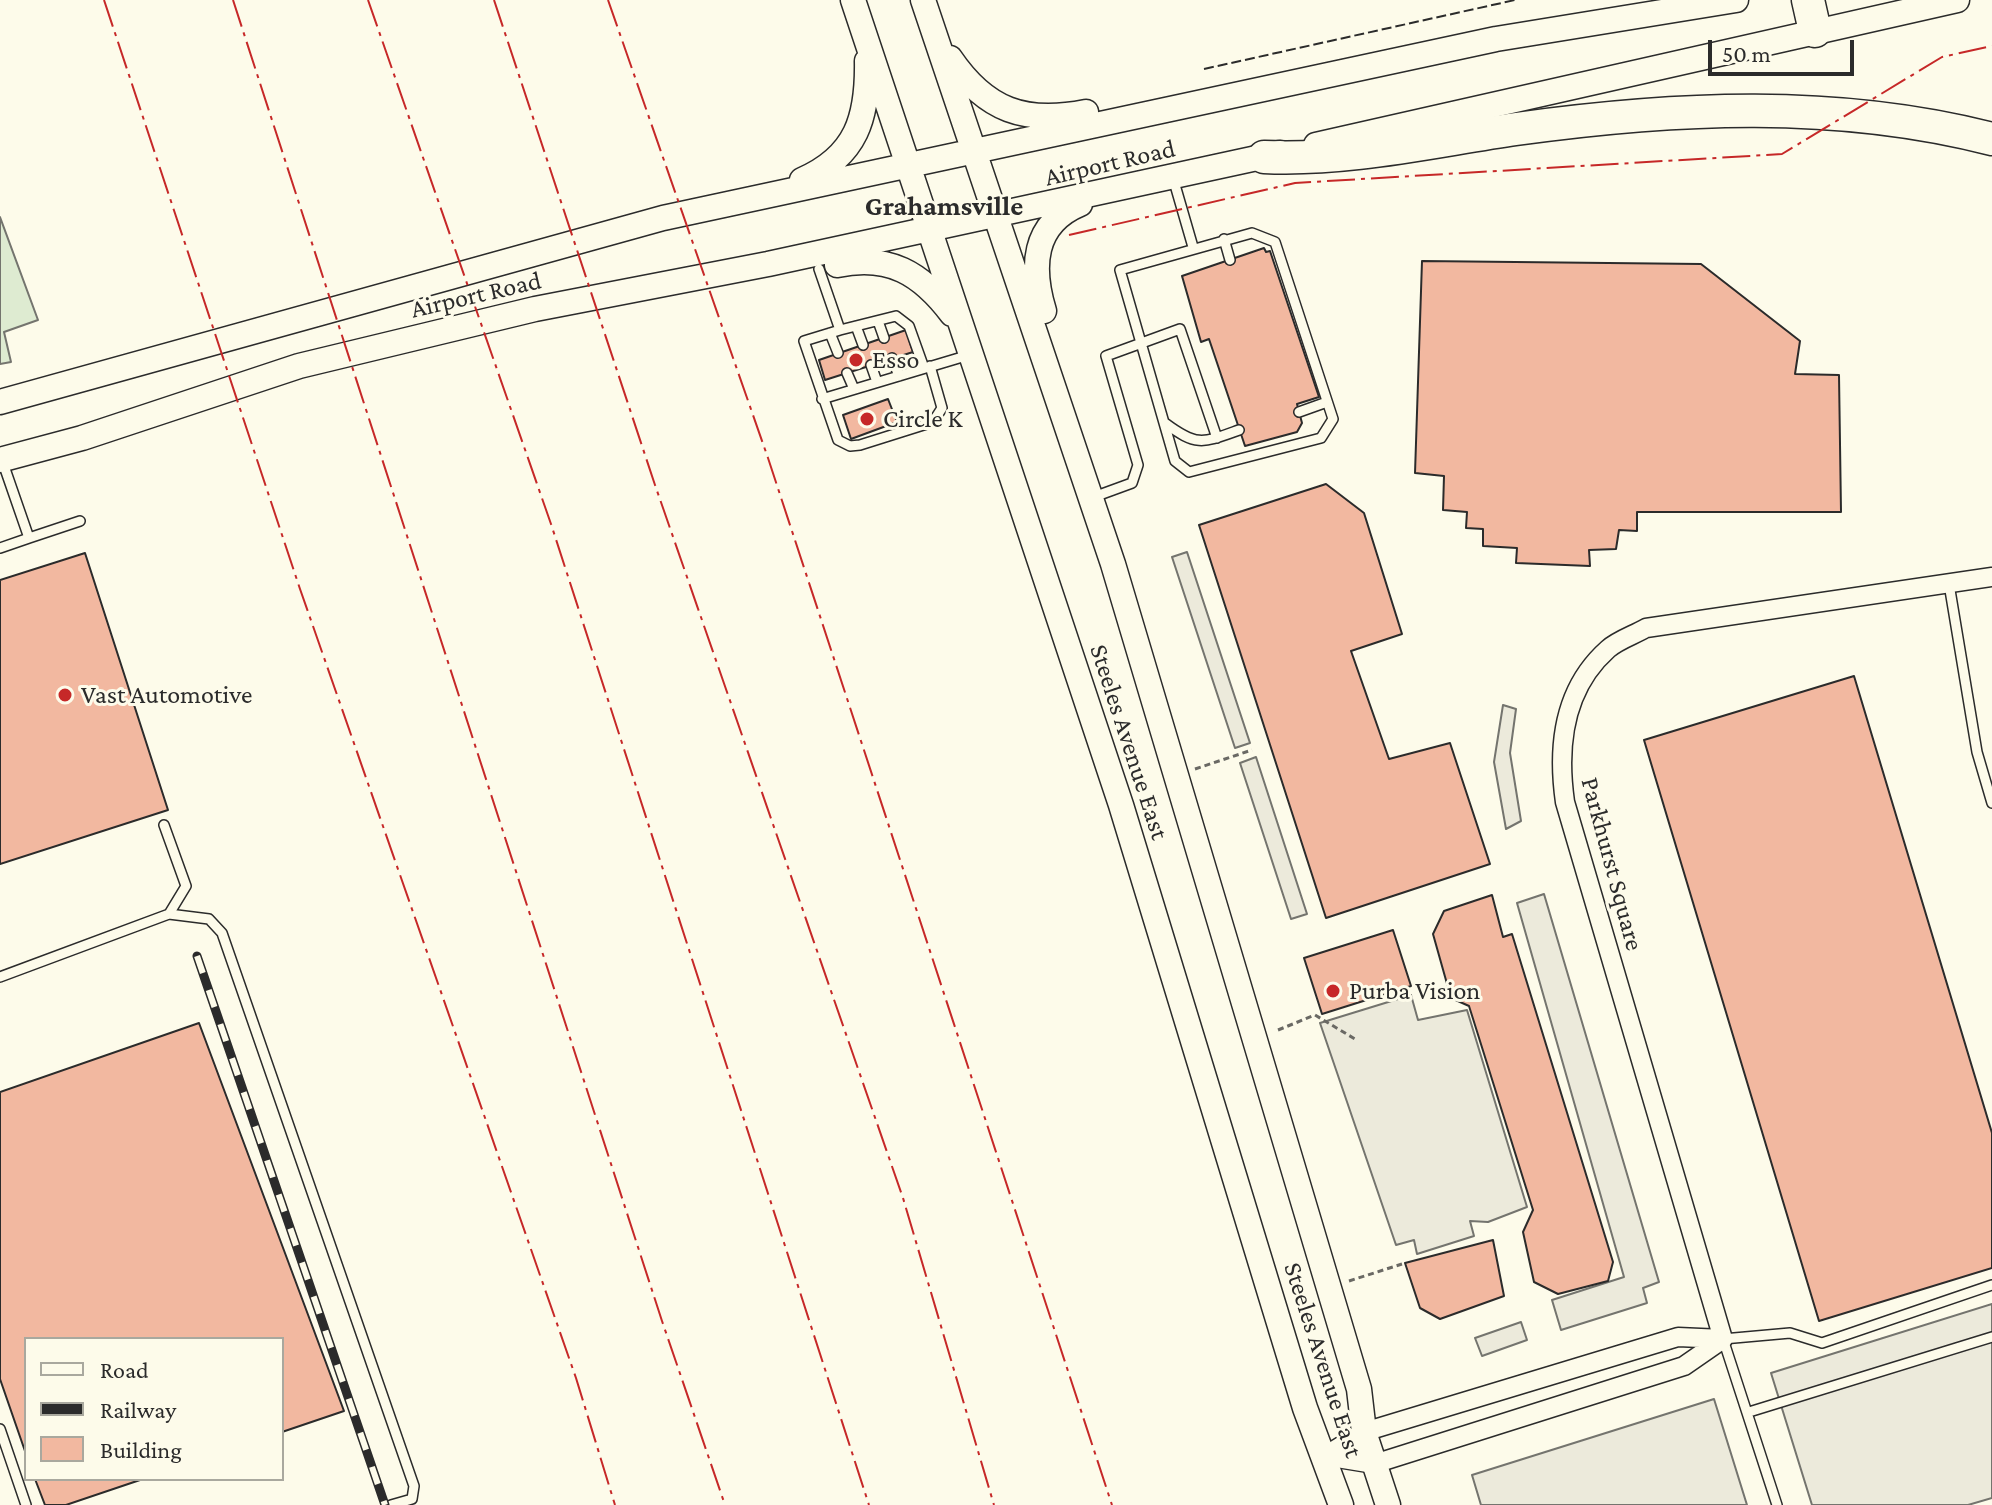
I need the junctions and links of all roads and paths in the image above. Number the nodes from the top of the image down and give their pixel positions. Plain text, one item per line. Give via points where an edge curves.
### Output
1 (853, 0) edge
2 (923, 0) edge
3 (1736, 0) edge
4 (1957, 0) edge
5 (1812, 16) edge
6 (936, 36) junction
7 (867, 39) junction
8 (1187, 105) junction
9 (1992, 139) edge
10 (975, 152) junction
11 (1264, 157) junction
12 (909, 167) junction
13 (1173, 178) junction
14 (1120, 190) junction
15 (763, 197) junction
16 (996, 216) junction
17 (930, 230) junction
18 (1224, 239) junction
19 (1193, 247) junction
20 (1230, 260) dead end
21 (768, 264) junction
22 (819, 269) junction
23 (878, 321) junction
24 (856, 326) junction
25 (835, 332) junction
26 (884, 338) dead end
27 (968, 344) junction
28 (1139, 344) junction
29 (863, 345) dead end
30 (838, 353) dead end
31 (892, 358) dead end
32 (1045, 362) junction
33 (871, 365) dead end
34 (927, 367) junction
35 (847, 373) dead end
36 (899, 376) junction
37 (877, 382) junction
38 (854, 389) junction
39 (822, 399) junction
40 (0, 402) edge
41 (1327, 402) junction
42 (1299, 412) dead end
43 (1165, 423) junction
44 (1239, 430) dead end
45 (1217, 438) junction
46 (1, 460) edge
47 (1091, 498) junction
48 (80, 521) dead end
49 (29, 538) junction
50 (0, 548) edge
51 (1992, 577) edge
52 (1949, 584) junction
53 (1252, 750) dead end
54 (1193, 770) dead end
55 (1992, 803) edge
56 (164, 825) dead end
57 (169, 914) junction
58 (0, 977) edge
59 (1278, 1030) dead end
60 (1355, 1039) dead end
61 (1402, 1264) dead end
62 (1343, 1282) dead end
63 (1992, 1285) edge
64 (1992, 1337) edge
65 (1723, 1339) junction
66 (1749, 1412) junction
67 (0, 1429) edge
68 (1364, 1432) junction
69 (1325, 1456) junction
70 (1374, 1464) junction
71 (26, 1505) edge
72 (391, 1505) edge
73 (1341, 1505) edge
74 (1388, 1505) edge
75 (1777, 1505) edge

1 - 7 main road, Steeles Avenue East
2 - 6 main road, Steeles Avenue East
3 - 8 main road, Airport Road via 1496,39
4 - 5 main road, Airport Road
5 - 11 main road, Airport Road
6 - 8 main road via 966,81 1015,114 1059,117 1154,97
6 - 10 main road, Steeles Avenue East
7 - 12 main road, Steeles Avenue East
7 - 15 main road via 868,100 853,136 822,171
8 - 10 main road, Airport Road
9 - 11 highway via 1843,114 1735,110 1591,120 1316,160
10 - 12 main road, Airport Road
10 - 16 main road, Steeles Avenue East
11 - 13 main road, Airport Road
12 - 15 main road, Airport Road
12 - 17 main road, Steeles Avenue East
13 - 14 main road, Airport Road
13 - 19 lane
14 - 16 main road, Airport Road
14 - 32 main road via 1061,213 1040,247 1034,271 1051,332
15 - 40 main road, Airport Road via 592,235
16 - 17 main road, Airport Road
16 - 32 main road, Steeles Avenue East
17 - 21 main road, Airport Road
17 - 27 main road, Steeles Avenue East
18 - 19 lane
18 - 20 lane
18 - 41 lane via 1252,233 1275,242
19 - 28 lane via 1120,270
21 - 22 main road via 803,273
21 - 46 main road, Airport Road via 535,309 299,366
22 - 25 lane
22 - 27 main road via 866,261 899,269 930,288
23 - 24 lane
23 - 26 lane
23 - 34 lane via 896,316 909,326
24 - 25 lane
24 - 29 lane
25 - 30 lane
25 - 39 lane via 804,341
27 - 34 lane
27 - 69 main road, Steeles Avenue East via 1134,848 1305,1408
28 - 43 lane
28 - 45 lane via 1180,329
28 - 47 lane via 1106,356 1138,465 1132,483
31 - 36 lane
32 - 47 main road, Steeles Avenue East
33 - 37 lane
34 - 36 lane
34 - 39 lane via 941,398 939,416 860,445 838,440
35 - 38 lane
36 - 37 lane
37 - 38 lane
38 - 39 lane
41 - 42 lane
41 - 43 lane via 1333,419 1321,438 1189,472 1175,461
43 - 45 lane via 1201,443
44 - 45 lane
46 - 49 lane
47 - 68 main road, Steeles Avenue East via 1359,1389
48 - 49 lane
49 - 50 lane
51 - 52 street, Parkhurst Square
52 - 55 lane via 1977,752
52 - 65 street, Parkhurst Square via 1646,628 1609,648 1584,680 1564,720 1559,765 1565,802
53 - 54 path
56 - 57 lane via 186,886
57 - 58 lane
57 - 72 lane via 209,919 222,933 414,1486 412,1499
59 - 60 path via 1315,1015
61 - 62 path
63 - 65 lane via 1822,1343 1790,1333
64 - 66 lane
65 - 66 lane
65 - 68 street via 1678,1337
65 - 70 street via 1684,1366
66 - 75 lane
67 - 71 lane
68 - 69 street
68 - 70 main road, Steeles Avenue East
69 - 70 street
69 - 73 main road, Steeles Avenue East
70 - 74 main road, Steeles Avenue East

